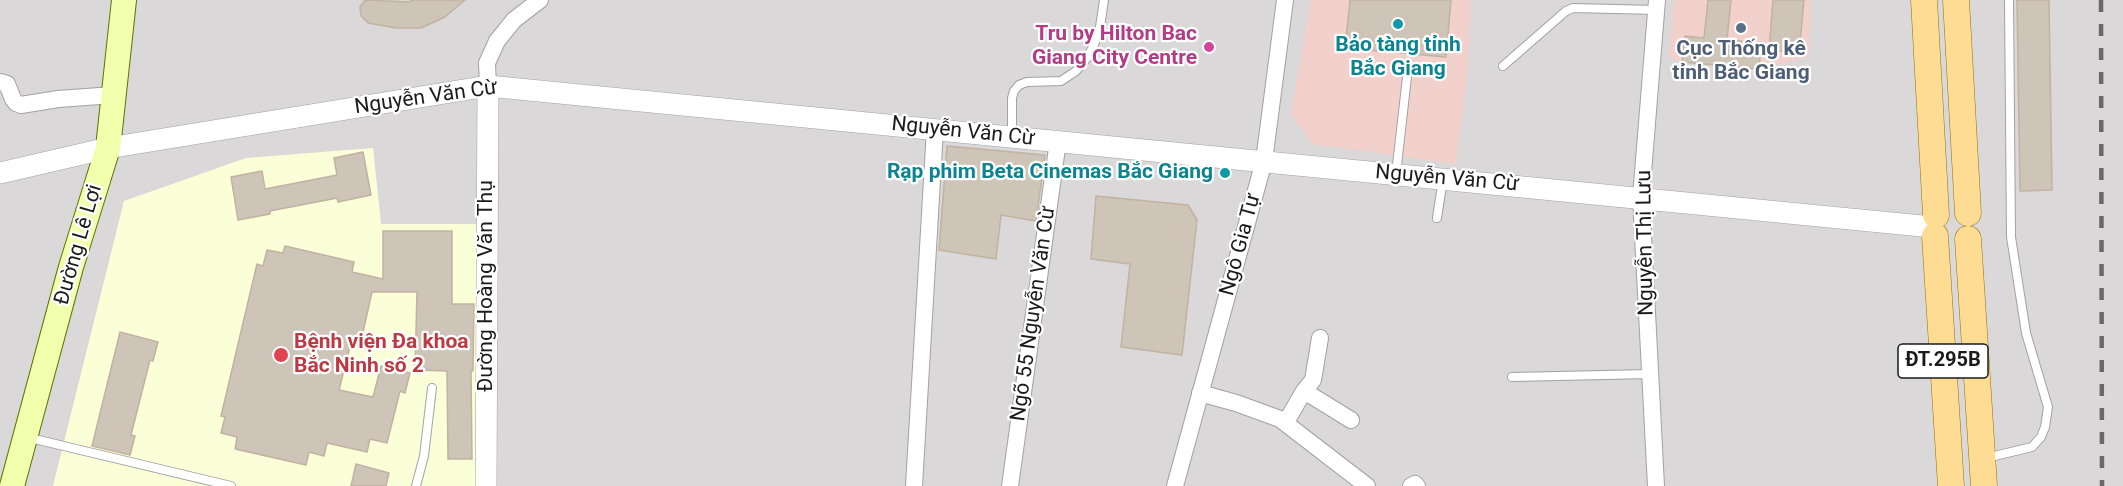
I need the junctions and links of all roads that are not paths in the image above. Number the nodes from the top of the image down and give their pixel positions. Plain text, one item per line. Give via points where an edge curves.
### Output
1 (124, 0) edge
2 (540, 0) edge
3 (1104, 0) edge
4 (1285, 0) edge
5 (1924, 0) edge
6 (1956, 0) edge
7 (2009, 0) edge
8 (1657, 5) edge
9 (1503, 66) dead end
10 (1408, 68) dead end
11 (0, 82) edge
12 (488, 86) junction
13 (114, 95) junction
14 (935, 129) junction
15 (1012, 137) junction
16 (1058, 141) junction
17 (108, 148) junction
18 (1264, 161) junction
19 (0, 173) edge
20 (1396, 174) junction
21 (1443, 178) junction
22 (1641, 197) junction
23 (1968, 213) junction
24 (1437, 218) dead end
25 (1934, 226) junction
26 (1968, 238) junction
27 (1320, 338) dead end
28 (1650, 374) junction
29 (1512, 377) dead end
30 (432, 388) dead end
31 (1304, 391) junction
32 (1200, 393) junction
33 (1352, 420) dead end
34 (1286, 423) junction
35 (26, 437) junction
36 (1983, 459) junction
37 (12, 486) edge
38 (231, 486) edge
39 (416, 486) edge
40 (486, 486) edge
41 (914, 486) edge
42 (1010, 486) edge
43 (1175, 486) edge
44 (1367, 486) edge
45 (1411, 486) edge
46 (1417, 486) edge
47 (1656, 486) edge
48 (1951, 486) edge
49 (1984, 486) edge

1 - 13 main road, Đường Lê Lợi
2 - 12 street via 514,20 498,41 487,63
3 - 15 lane via 1094,45 1076,71 1060,81 1027,82 1014,91
4 - 18 street, Ngô Gia Tự
5 - 25 main road, ĐT.295B
6 - 23 main road, ĐT.295B
7 - 36 lane via 2011,237 2026,333 2048,407 2045,427 2032,447
8 - 9 lane via 1573,8
8 - 22 street, Nguyễn Thị Lưu
10 - 20 lane
11 - 13 street via 7,84 16,104 21,105
12 - 14 street, Nguyễn Văn Cừ
12 - 17 street, Nguyễn Văn Cừ
12 - 40 street, Đường Hoàng Văn Thụ
13 - 17 main road, Đường Lê Lợi
14 - 15 street, Nguyễn Văn Cừ
14 - 41 street
15 - 16 street, Nguyễn Văn Cừ
16 - 18 street, Nguyễn Văn Cừ
16 - 42 street, Ngõ 55 Nguyễn Văn Cừ
17 - 19 street, Nguyễn Văn Cừ
17 - 35 main road, Đường Lê Lợi via 71,267
18 - 20 street, Nguyễn Văn Cừ
18 - 32 street, Ngô Gia Tự
20 - 21 street, Nguyễn Văn Cừ
21 - 22 street, Nguyễn Văn Cừ
21 - 24 lane
22 - 25 street, Nguyễn Văn Cừ
22 - 28 street, Nguyễn Thị Lưu
23 - 25 main road via 1958,207 1946,207
23 - 26 main road, ĐT.295B via 1972,226
25 - 26 main road via 1939,241 1951,246
25 - 48 main road, ĐT.295B
26 - 36 main road, ĐT.295B
27 - 31 street via 1313,380
28 - 29 lane
28 - 47 street, Nguyễn Thị Lưu
30 - 39 lane via 424,456
31 - 33 street
31 - 34 street
32 - 34 street
32 - 43 street, Ngô Gia Tự
34 - 44 street
35 - 37 main road, Đường Lê Lợi
35 - 38 lane
36 - 49 main road, ĐT.295B
45 - 46 street

